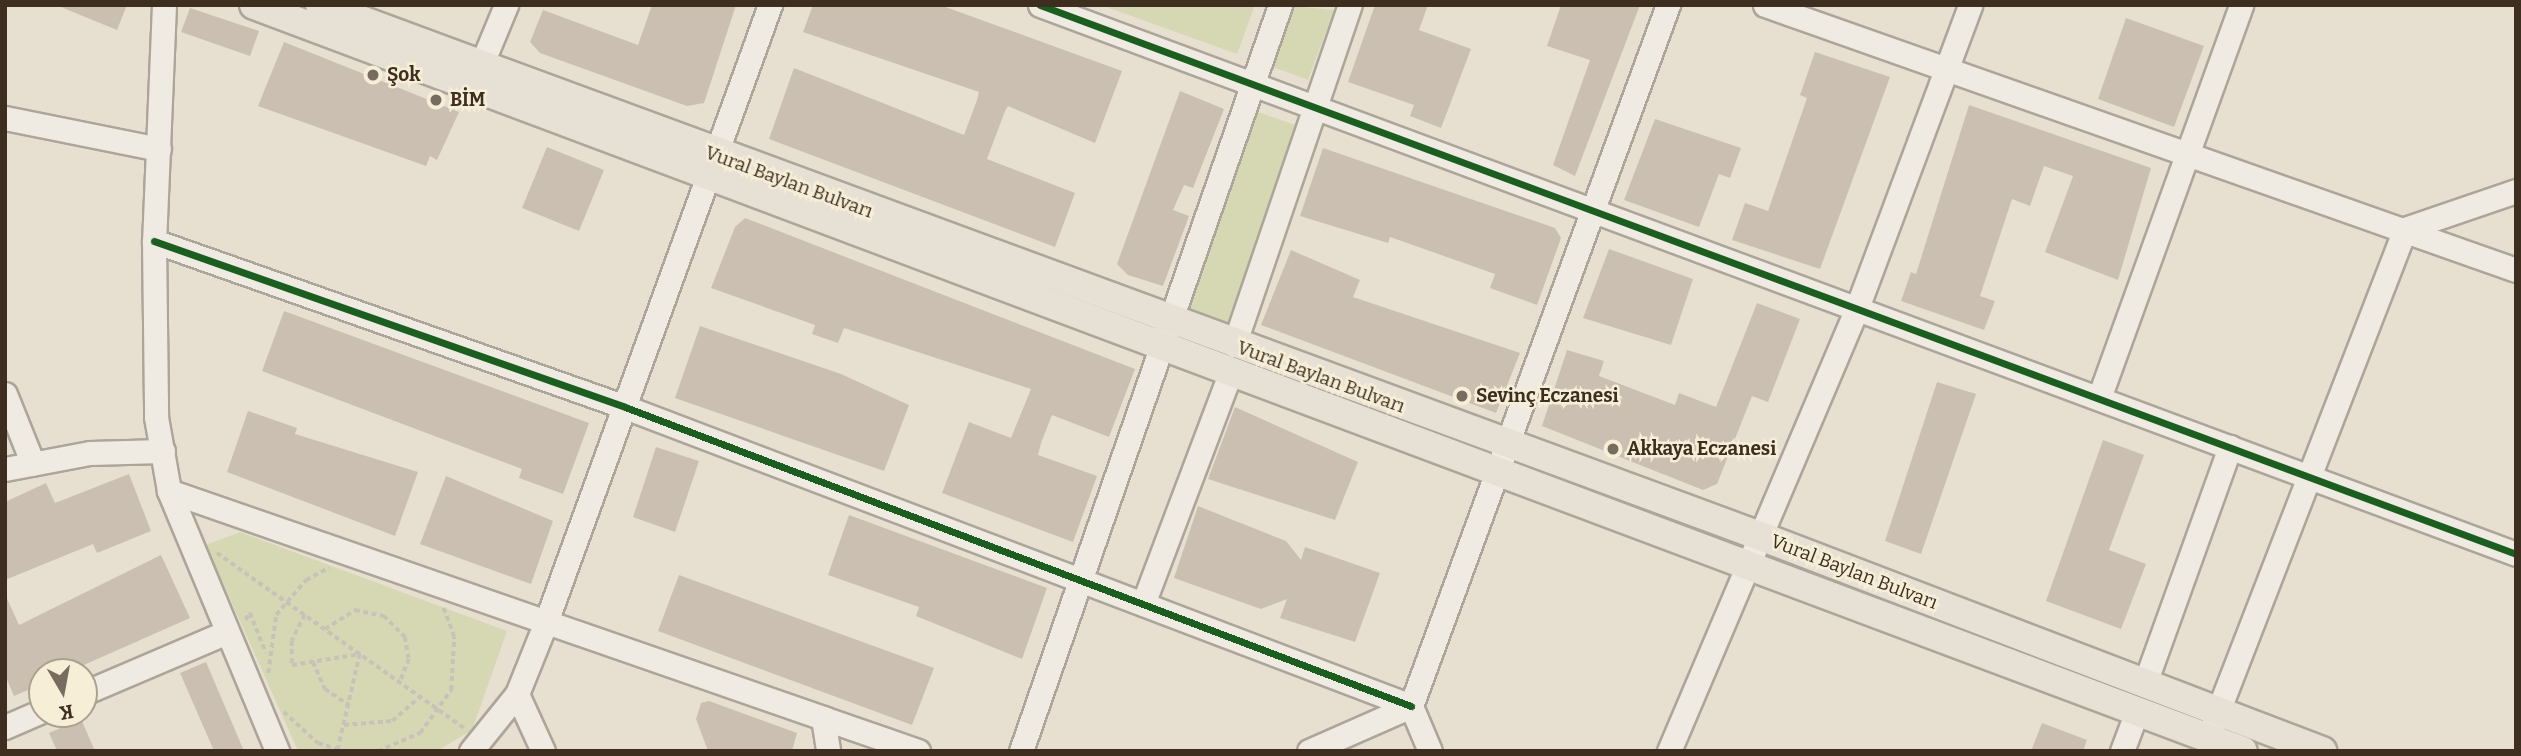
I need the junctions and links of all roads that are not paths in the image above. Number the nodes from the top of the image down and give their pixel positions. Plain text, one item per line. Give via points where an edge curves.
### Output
1 (164, 5) edge
2 (254, 5) edge
3 (320, 5) edge
4 (506, 5) edge
5 (770, 5) edge
6 (1041, 5) edge
7 (1280, 5) edge
8 (1350, 5) edge
9 (1668, 5) edge
10 (1765, 5) edge
11 (1969, 5) edge
12 (2241, 5) edge
13 (1944, 72) junction
14 (477, 77) junction
15 (1253, 84) junction
16 (1315, 108) junction
17 (5, 118) edge
18 (159, 149) junction
19 (2185, 156) junction
20 (713, 165) junction
21 (2516, 191) edge
22 (1594, 209) junction
23 (2405, 229) junction
24 (153, 241) junction
25 (2516, 270) edge
26 (1857, 308) junction
27 (1166, 333) junction
28 (1233, 358) junction
29 (5, 394) edge
30 (2099, 398) junction
31 (625, 407) junction
32 (1503, 442) junction
33 (2230, 447) junction
34 (163, 451) junction
35 (33, 464) junction
36 (5, 469) edge
37 (1494, 470) junction
38 (2311, 476) junction
39 (169, 491) junction
40 (1763, 537) junction
41 (2516, 554) edge
42 (1750, 566) junction
43 (1082, 580) junction
44 (1143, 604) junction
45 (546, 622) junction
46 (227, 632) junction
47 (2145, 683) junction
48 (98, 687) edge
49 (517, 694) junction
50 (1411, 706) junction
51 (2218, 710) junction
52 (2137, 711) junction
53 (28, 717) edge
54 (823, 718) junction
55 (5, 727) edge
56 (2208, 737) junction
57 (2289, 745) edge
58 (477, 747) edge
59 (277, 751) edge
60 (543, 751) edge
61 (828, 751) edge
62 (918, 751) edge
63 (1021, 751) edge
64 (1309, 751) edge
65 (1430, 751) edge
66 (1670, 751) edge
67 (2122, 751) edge
68 (2243, 751) edge
69 (2322, 751) edge

1 - 18 street
2 - 14 main road, Vural Baylan Bulvarı
3 - 14 main road, Vural Baylan Bulvarı
4 - 14 street
5 - 20 street
6 - 15 street
7 - 15 street
8 - 16 street
9 - 22 street
10 - 13 street
11 - 13 street
12 - 19 street
13 - 19 street
13 - 26 street
14 - 20 main road, Vural Baylan Bulvarı
15 - 16 street
15 - 27 street
16 - 22 street
16 - 28 street
17 - 18 street
18 - 24 street
19 - 23 street
19 - 30 street
20 - 27 main road, Vural Baylan Bulvarı
20 - 31 street
21 - 23 street
22 - 26 street
22 - 32 street
23 - 25 street
23 - 38 street
24 - 31 street
24 - 34 street via 156,417
26 - 30 street
26 - 40 street
27 - 28 main road, Vural Baylan Bulvarı
27 - 43 street
28 - 32 main road, Vural Baylan Bulvarı
28 - 37 main road, Vural Baylan Bulvarı
28 - 44 street
29 - 35 street
30 - 33 street
31 - 43 street
31 - 45 street
32 - 37 street
32 - 40 main road, Vural Baylan Bulvarı
33 - 38 street
33 - 47 street
34 - 35 street
34 - 39 street
35 - 36 street
37 - 42 main road, Vural Baylan Bulvarı
37 - 50 street
38 - 41 street
38 - 51 street
39 - 45 street
39 - 46 street
40 - 42 street
40 - 47 main road, Vural Baylan Bulvarı
42 - 52 main road, Vural Baylan Bulvarı
42 - 66 street
43 - 44 street
43 - 63 street
44 - 50 street
45 - 49 street
45 - 54 street
46 - 48 street
46 - 59 street
47 - 51 main road, Vural Baylan Bulvarı
49 - 58 street
49 - 60 street
50 - 64 street
50 - 65 street
51 - 56 street
51 - 57 main road, Vural Baylan Bulvarı
52 - 56 main road, Vural Baylan Bulvarı
52 - 67 street
53 - 55 street
54 - 61 street
54 - 62 street
56 - 68 main road, Vural Baylan Bulvarı
57 - 69 main road, Vural Baylan Bulvarı

